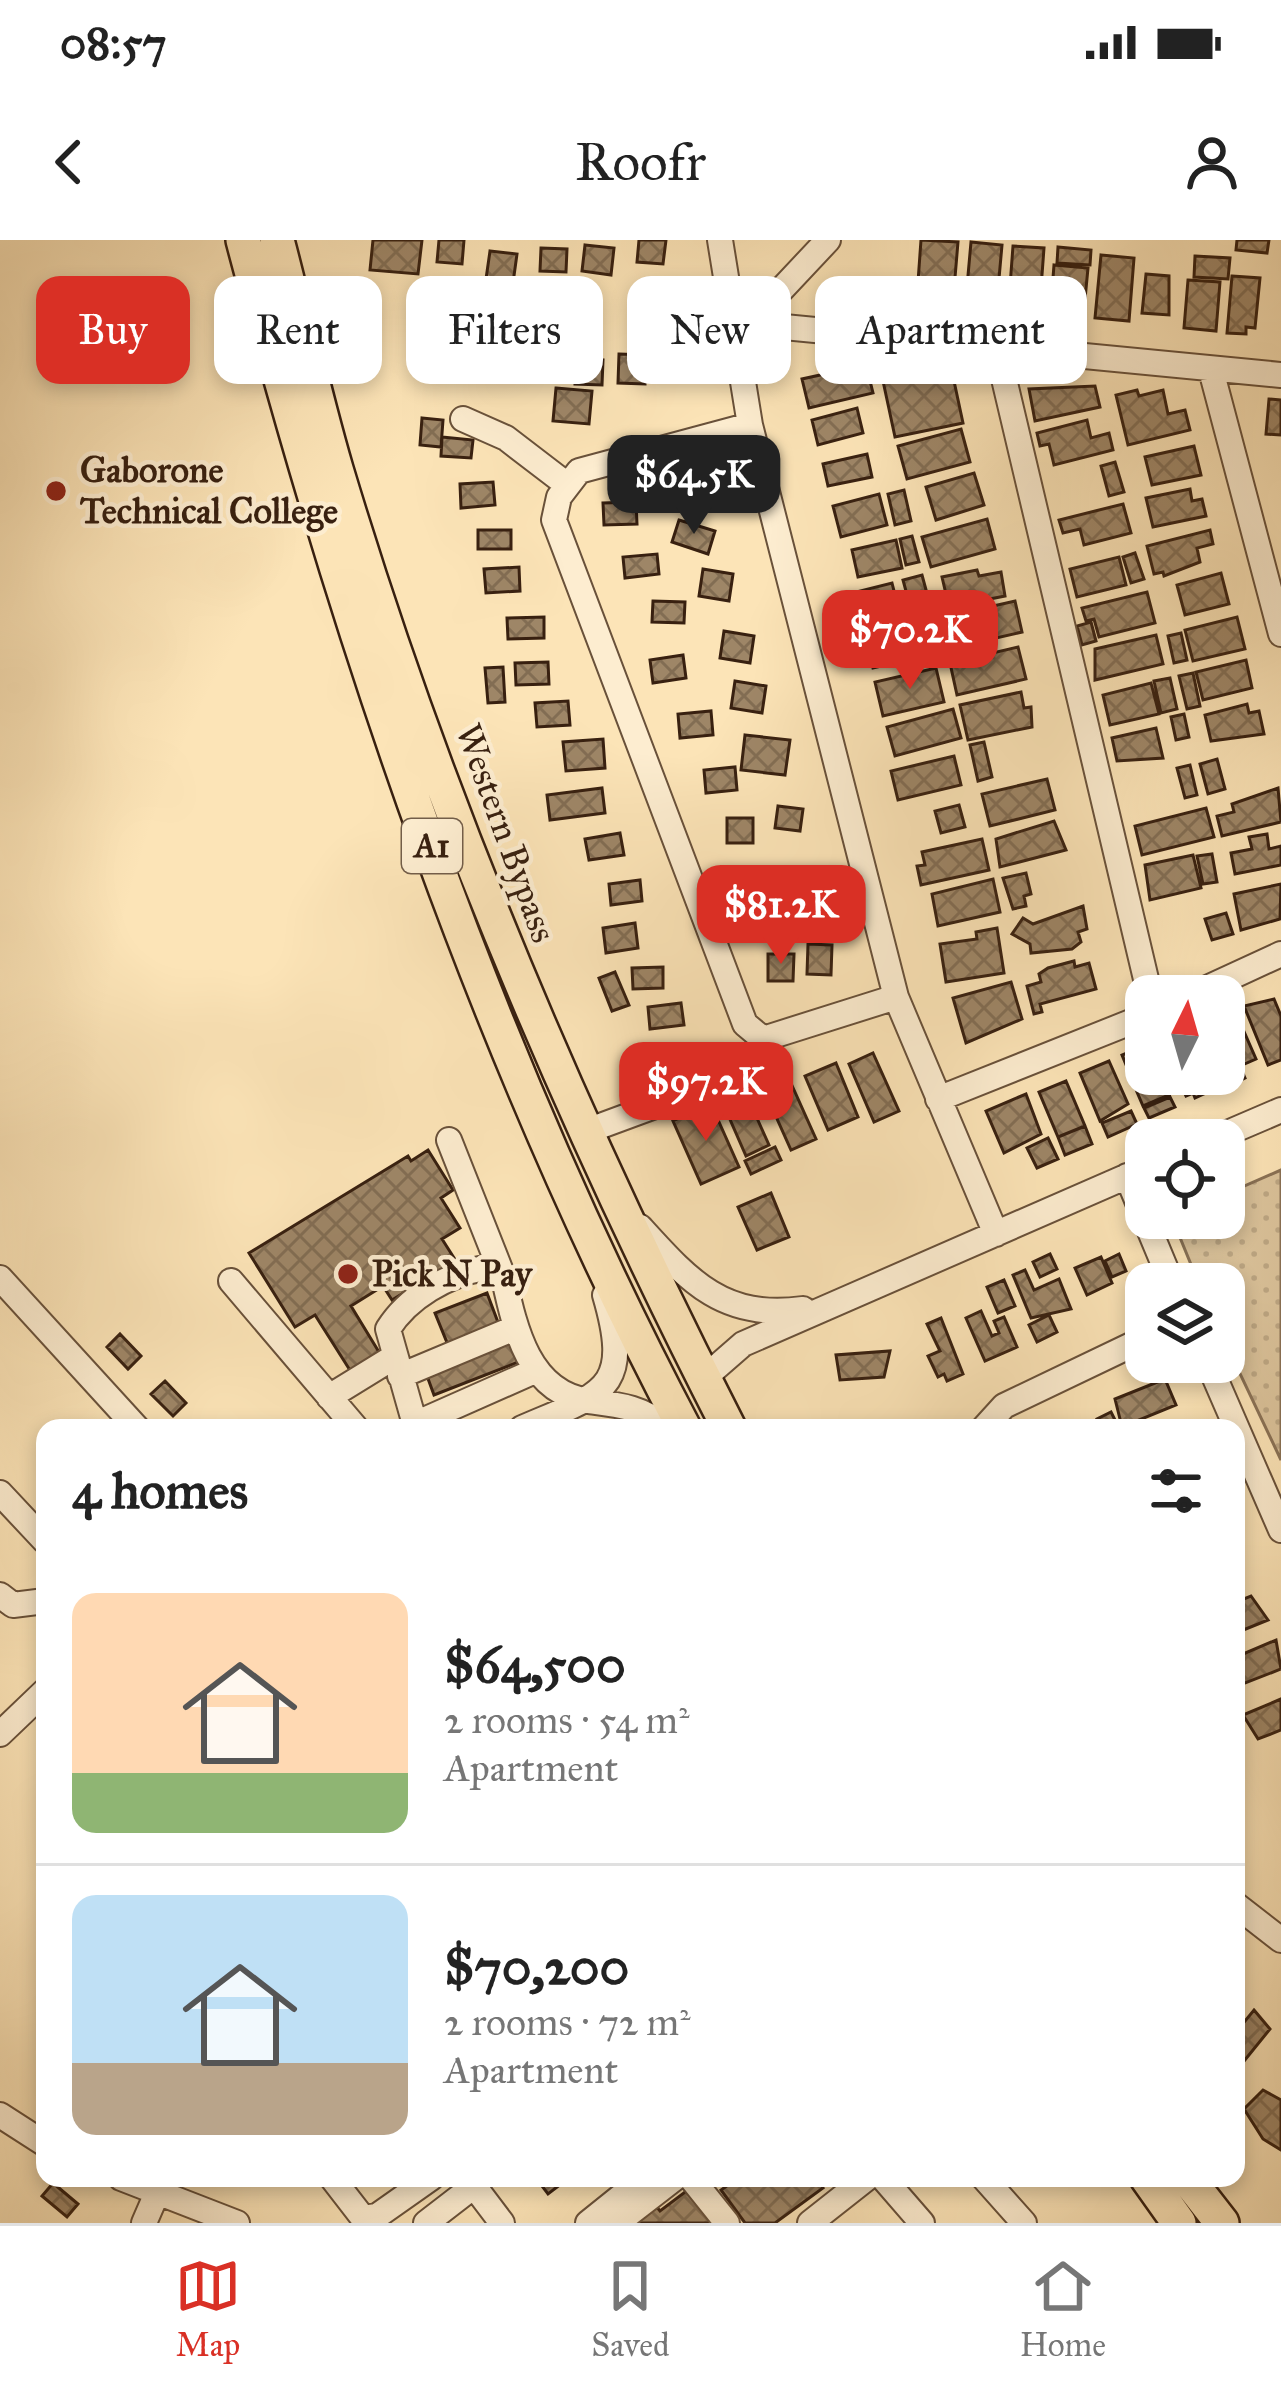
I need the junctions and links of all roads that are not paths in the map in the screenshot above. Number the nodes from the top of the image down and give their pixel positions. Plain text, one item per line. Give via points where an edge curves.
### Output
1 (244, 240) edge
2 (277, 240) edge
3 (720, 240) edge
4 (828, 240) edge
5 (729, 276) edge
6 (790, 276) edge
7 (1087, 356) edge
8 (1210, 370) junction
9 (1281, 375) edge
10 (746, 384) edge
11 (1004, 384) edge
12 (463, 418) dead end
13 (750, 425) junction
14 (566, 484) junction
15 (1281, 634) edge
16 (1281, 954) edge
17 (1145, 975) edge
18 (1236, 975) edge
19 (896, 997) junction
20 (1125, 1024) edge
21 (763, 1039) junction
22 (938, 1099) junction
23 (1281, 1110) edge
24 (1245, 1125) edge
25 (587, 1131) junction
26 (449, 1139) dead end
27 (1125, 1177) edge
28 (622, 1208) junction
29 (582, 1218) junction
30 (996, 1234) junction
31 (0, 1278) edge
32 (504, 1279) junction
33 (231, 1281) dead end
34 (833, 1305) junction
35 (515, 1328) junction
36 (1125, 1348) edge
37 (397, 1367) junction
38 (537, 1370) junction
39 (704, 1378) junction
40 (1217, 1383) edge
41 (329, 1397) junction
42 (587, 1400) junction
43 (129, 1419) edge
44 (348, 1419) edge
45 (414, 1419) edge
46 (431, 1419) edge
47 (543, 1419) edge
48 (653, 1419) edge
49 (680, 1419) edge
50 (724, 1419) edge
51 (992, 1419) edge
52 (1233, 1419) edge
53 (1245, 1447) edge
54 (0, 1493) edge
55 (1281, 1530) edge
56 (36, 1531) edge
57 (0, 1595) edge
58 (36, 1602) edge
59 (36, 1700) edge
60 (0, 1734) edge
61 (1245, 1912) edge
62 (1281, 1940) edge
63 (0, 2115) edge
64 (36, 2138) edge
65 (143, 2187) edge
66 (339, 2187) edge
67 (402, 2187) edge
68 (465, 2187) edge
69 (475, 2187) edge
70 (633, 2187) edge
71 (663, 2187) edge
72 (698, 2187) edge
73 (856, 2187) edge
74 (891, 2187) edge
75 (992, 2187) edge
76 (1153, 2187) edge
77 (1194, 2187) edge
78 (157, 2193) junction
79 (145, 2223) edge
80 (237, 2223) edge
81 (425, 2223) edge
82 (502, 2223) edge
83 (588, 2223) edge
84 (617, 2223) edge
85 (728, 2223) edge
86 (810, 2223) edge
87 (922, 2223) edge
88 (1024, 2223) edge
89 (1179, 2223) edge
90 (1222, 2223) edge

1 - 29 highway, Western Bypass / A1 via 350,615 463,932
2 - 25 highway, Western Bypass / A1 via 336,468 379,596 494,923
3 - 5 street
4 - 6 street
7 - 8 street
8 - 9 street
8 - 15 street
10 - 13 street
11 - 17 street
12 - 14 street
13 - 14 street via 579,471
13 - 19 street
14 - 21 street via 554,520 745,1024
16 - 18 street
19 - 21 street
19 - 22 street
20 - 22 street
21 - 25 street via 736,1076
22 - 30 street
23 - 24 street
25 - 28 highway, Western Bypass / A1
26 - 32 street
27 - 30 street
28 - 34 street via 691,1283 715,1297 770,1311
28 - 39 highway, Western Bypass / A1
29 - 42 street via 619,1357
29 - 49 highway, Western Bypass / A1
30 - 34 street
31 - 43 street
32 - 35 street
32 - 37 street via 484,1268 462,1272 402,1308 388,1329
33 - 41 street
34 - 39 street via 743,1344
35 - 37 street
35 - 38 street
36 - 51 street
37 - 41 street
37 - 45 street
38 - 42 street via 543,1382
38 - 46 street
39 - 50 highway, Western Bypass / A1
40 - 52 street
41 - 44 street
42 - 47 street
42 - 48 street via 632,1406
53 - 55 street
54 - 56 street
57 - 58 street via 13,1605
59 - 60 street
61 - 62 street
63 - 64 street
65 - 78 street
66 - 67 street via 363,2218 377,2216
68 - 81 street
69 - 82 street
70 - 83 street
71 - 84 street
72 - 85 street
73 - 86 street
74 - 87 street
75 - 88 street
76 - 89 highway
77 - 90 highway
78 - 79 street
78 - 80 street

